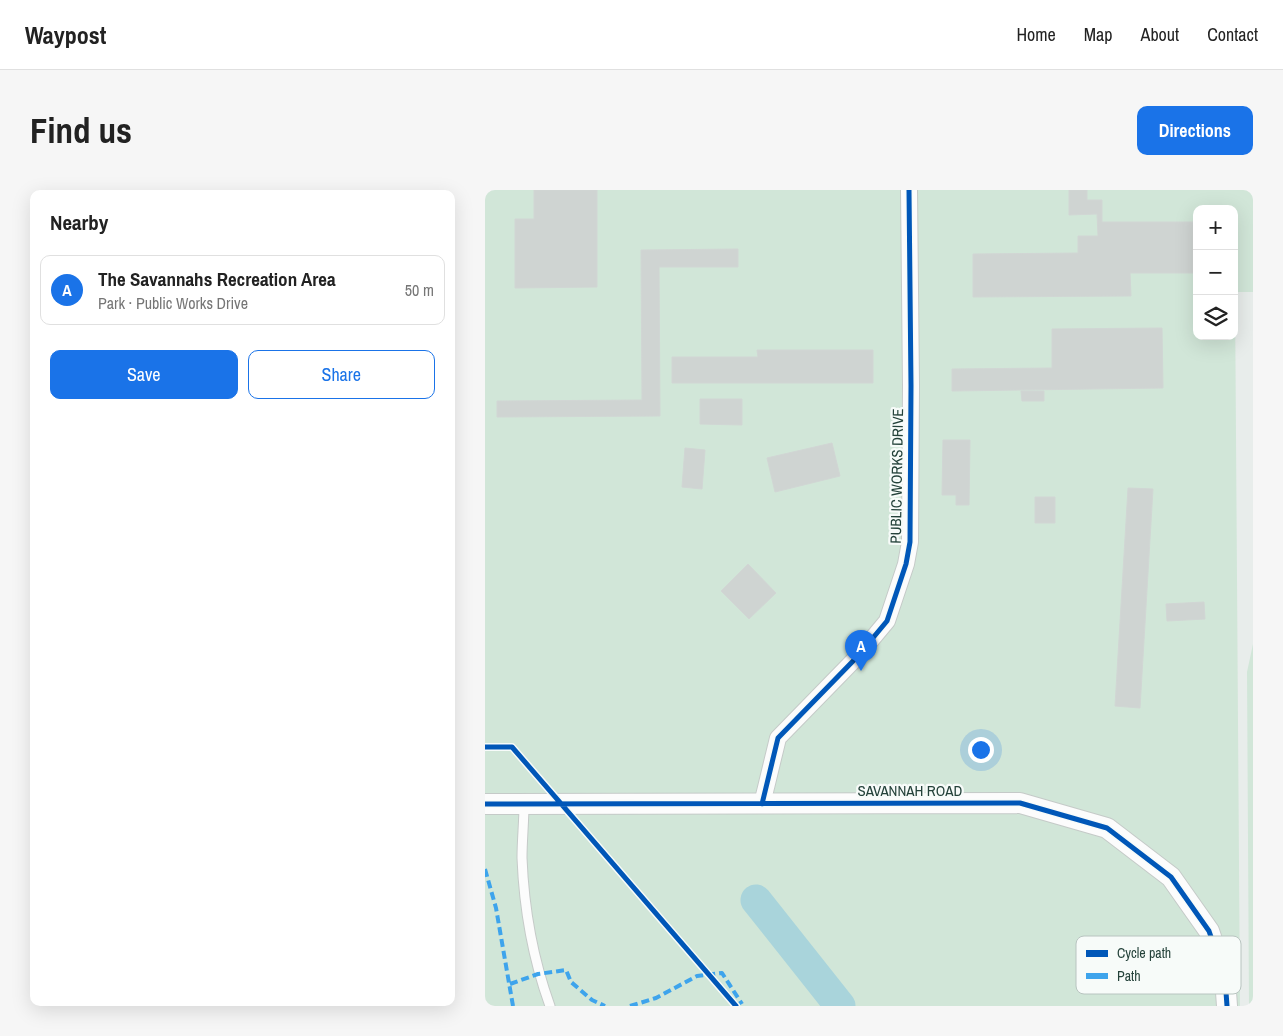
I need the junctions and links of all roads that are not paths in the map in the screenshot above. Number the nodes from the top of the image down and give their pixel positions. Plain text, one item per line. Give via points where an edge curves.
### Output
1 (909, 190) edge
2 (485, 804) edge
3 (524, 804) junction
4 (762, 804) junction
5 (1211, 936) edge
6 (550, 1006) edge

1 - 4 street, PUBLIC WORKS DRIVE via 910,542 906,564 887,620 857,658 778,738
2 - 3 street, SAVANNAH ROAD
3 - 4 street, SAVANNAH ROAD
3 - 6 lane via 522,858 528,924 538,974
4 - 5 street, SAVANNAH ROAD via 1020,803 1107,828 1171,877

